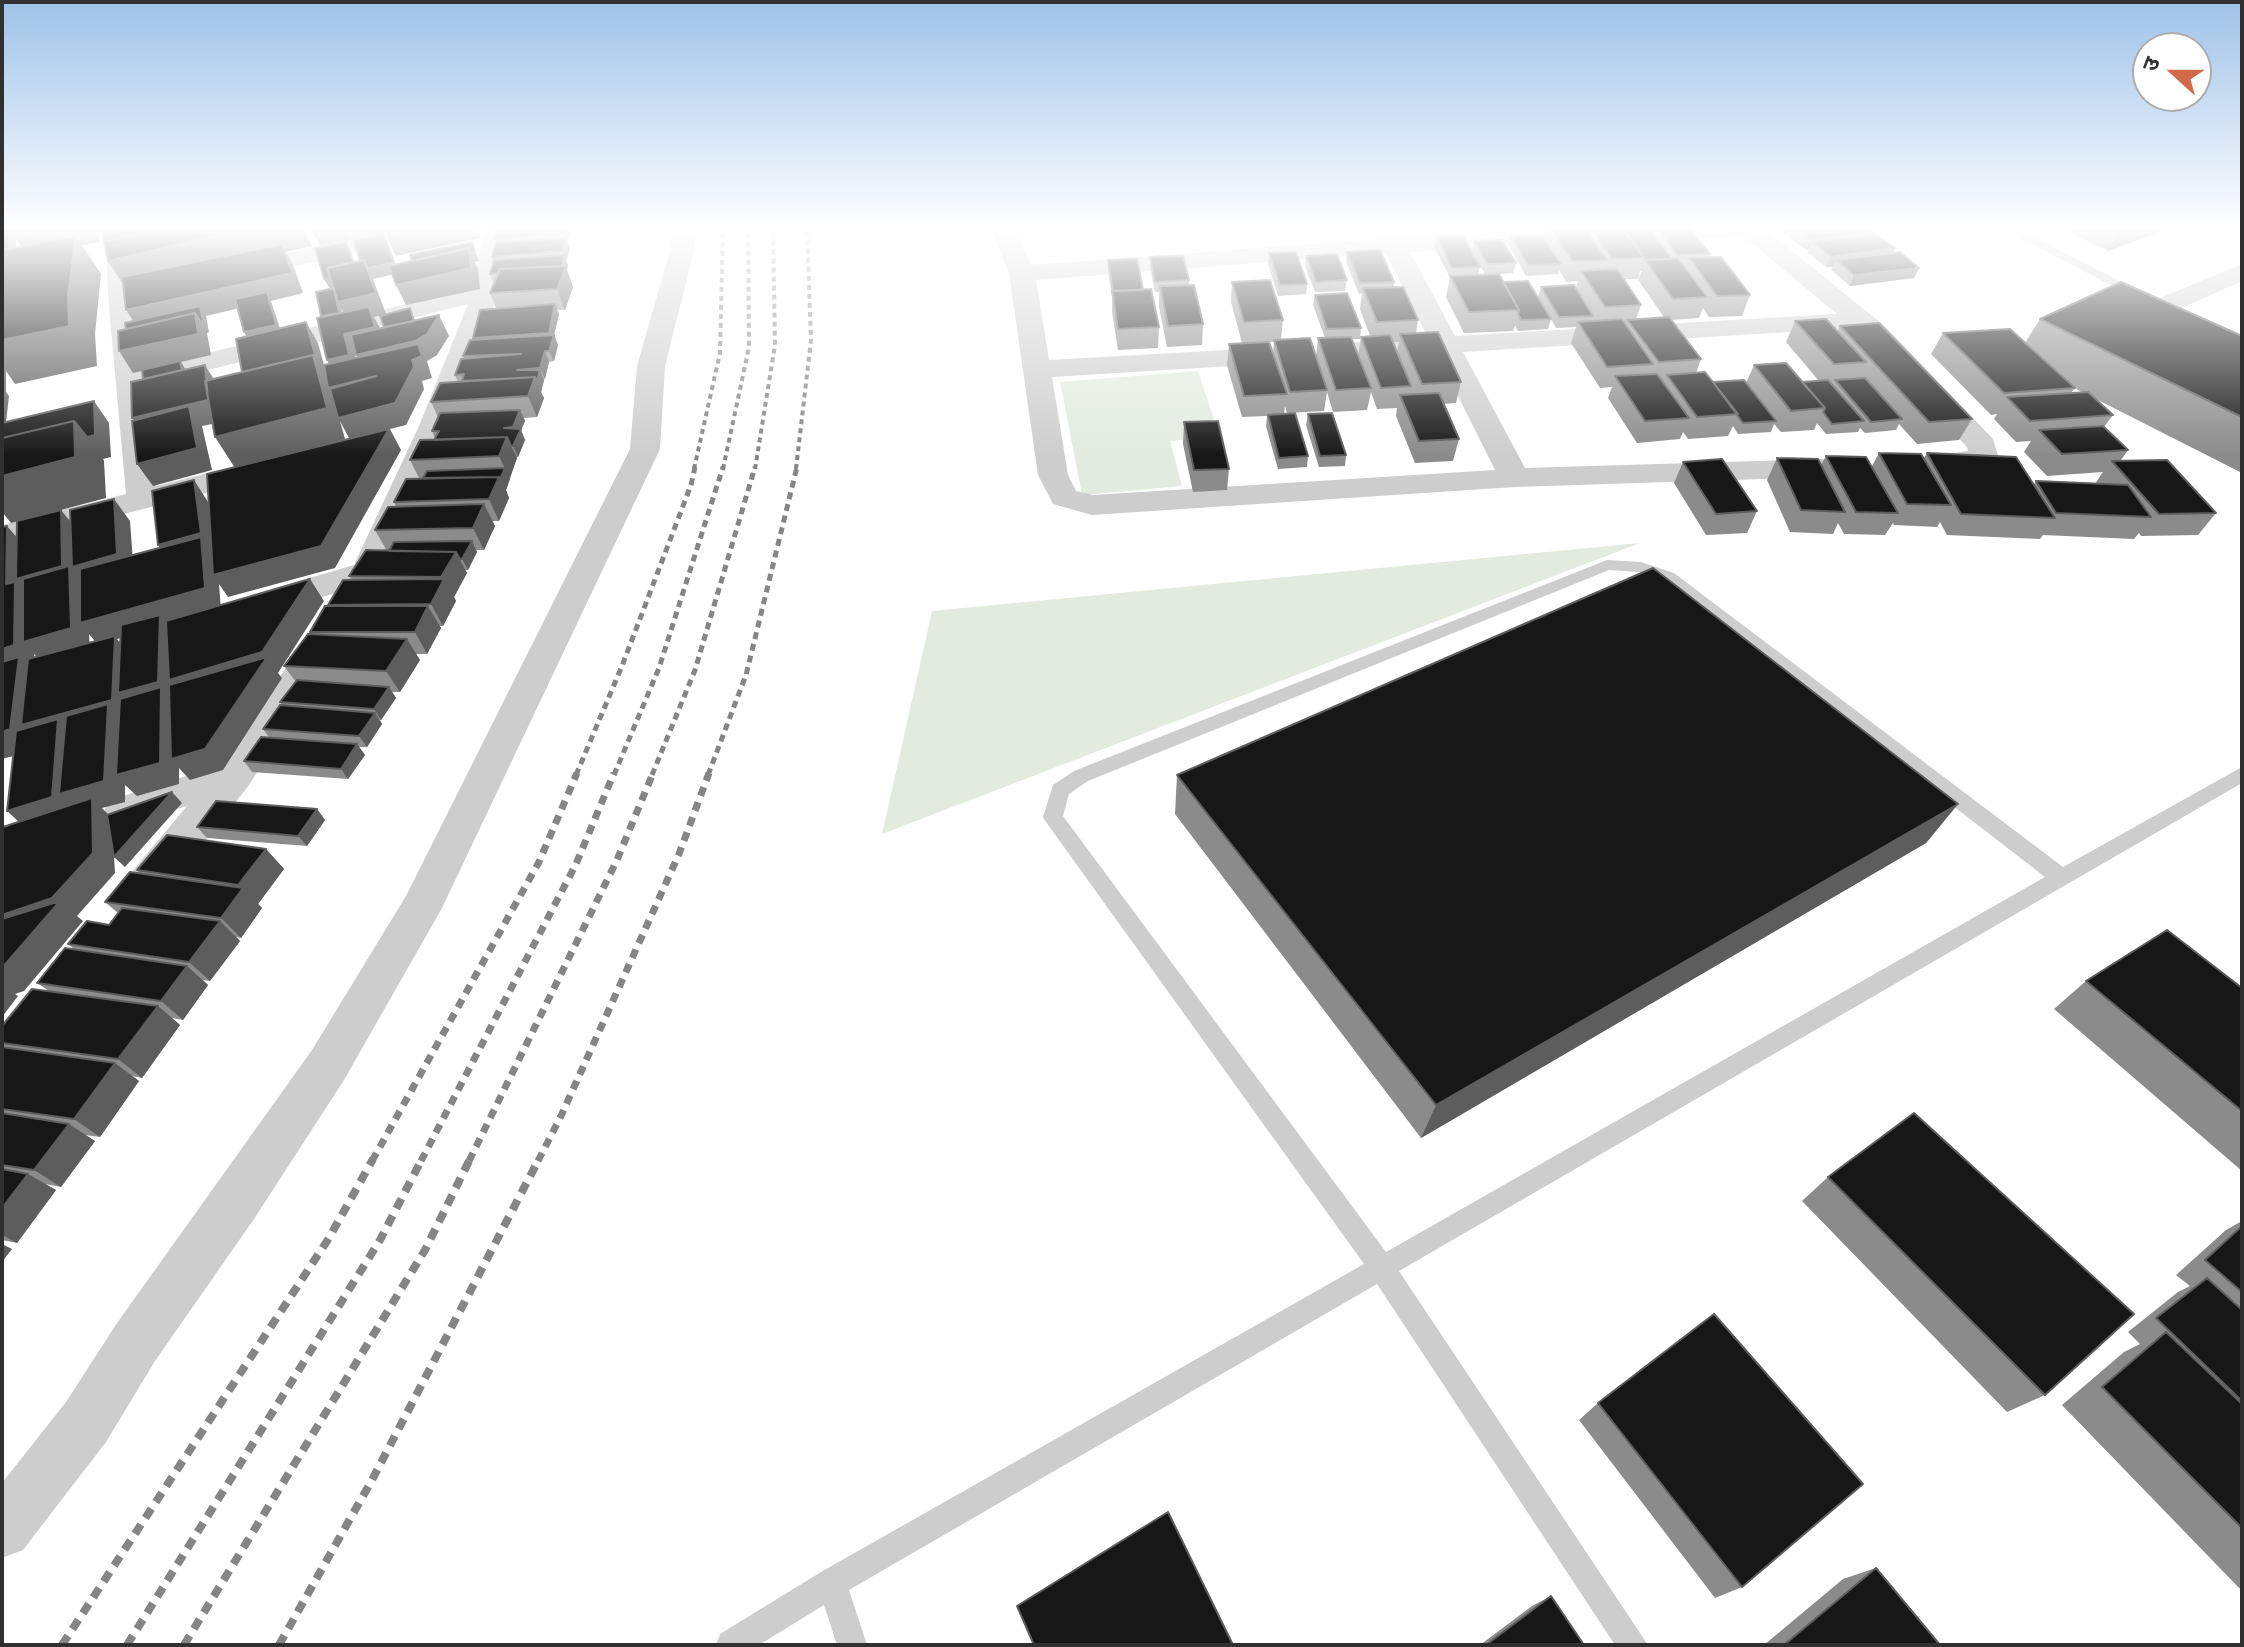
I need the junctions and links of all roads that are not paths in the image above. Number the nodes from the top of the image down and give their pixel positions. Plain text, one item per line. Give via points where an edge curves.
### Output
1 (122, 303) edge
2 (442, 303) edge
3 (481, 303) edge
4 (668, 303) edge
5 (1027, 303) edge
6 (1425, 303) edge
7 (1840, 303) edge
8 (2158, 303) edge
9 (2182, 303) edge
10 (2170, 309) joint
11 (1862, 321) junction
12 (1447, 345) junction
13 (1037, 369) junction
14 (129, 381) junction
15 (280, 464) edge
16 (1905, 465) edge
17 (1858, 466) edge
18 (1515, 478) junction
19 (142, 499) junction
20 (2, 535) edge
21 (367, 572) junction
22 (230, 612) edge
23 (2242, 774) edge
24 (235, 775) junction
25 (89, 822) edge
26 (2062, 878) junction
27 (129, 906) edge
28 (1382, 1268) junction
29 (2, 1529) edge
30 (832, 1583) junction
31 (731, 1645) edge
32 (852, 1645) edge
33 (1633, 1645) edge

1 - 14 street
2 - 14 street
3 - 21 street via 418,430
4 - 29 street via 651,366 645,449 421,908 328,1065 86,1422
5 - 13 street
6 - 12 street
7 - 11 street
8 - 10 lane
9 - 10 street
11 - 12 street
11 - 16 street via 1982,445 1984,459
12 - 13 street
12 - 18 street
13 - 18 street via 1053,475 1064,497 1092,505
14 - 19 street
15 - 19 street
17 - 18 street
19 - 20 street
21 - 22 street
21 - 24 street
23 - 26 lane
24 - 25 street
24 - 27 street
26 - 28 lane
26 - 28 lane via 1668,577 1641,567 1607,565 1081,776 1060,790 1053,817
28 - 30 lane
28 - 33 lane
30 - 31 lane
30 - 32 lane

